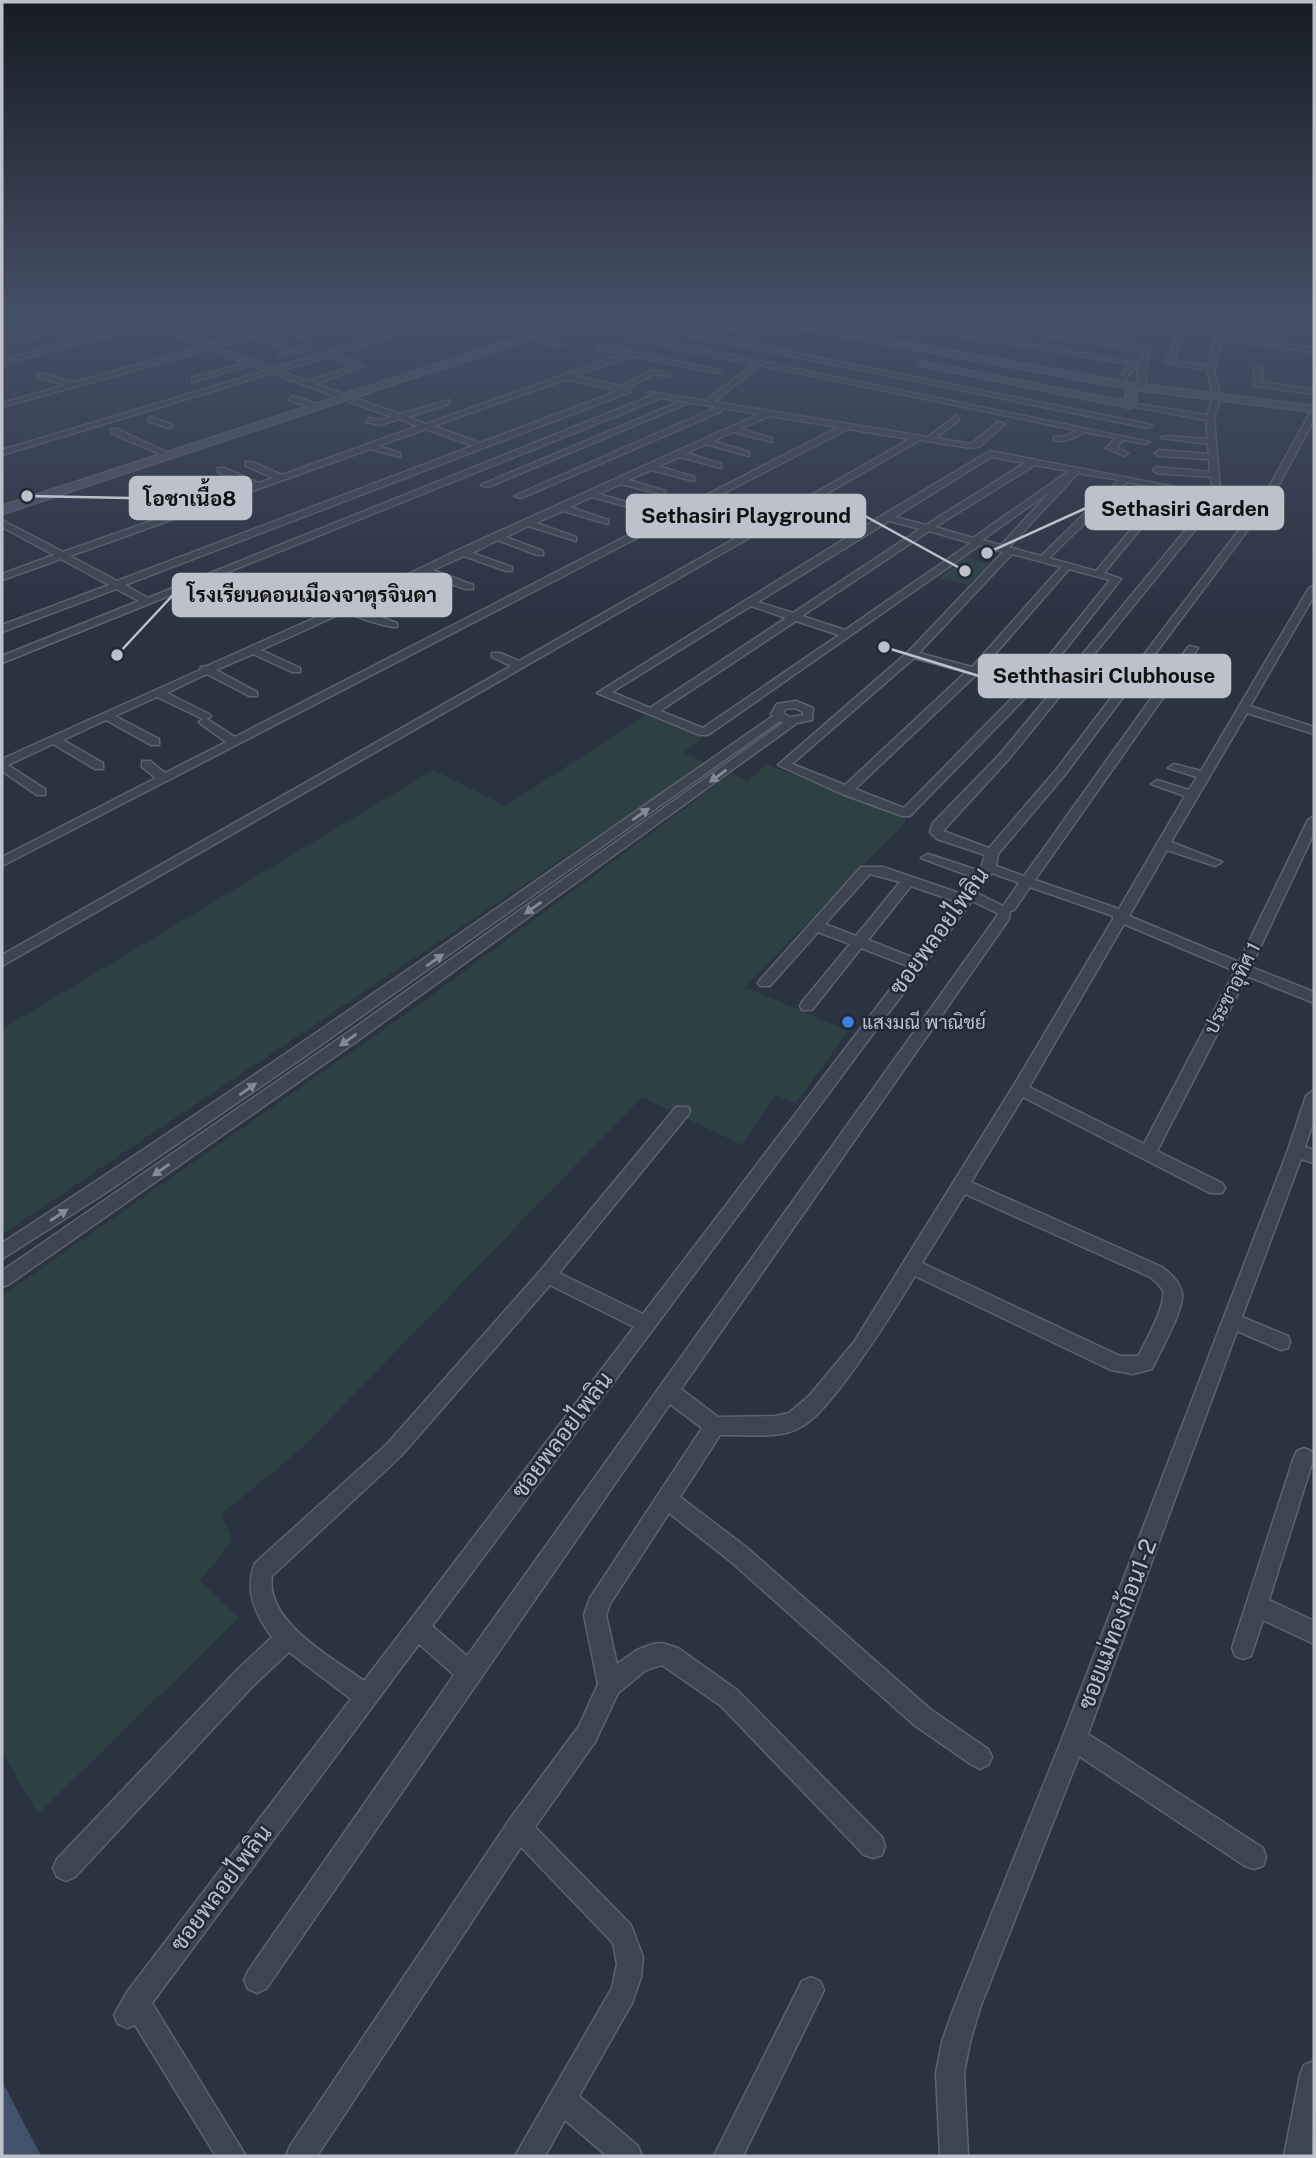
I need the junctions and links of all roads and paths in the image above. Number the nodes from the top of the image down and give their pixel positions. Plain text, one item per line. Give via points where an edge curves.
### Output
1 (117, 418) edge
2 (153, 418) edge
3 (156, 418) edge
4 (283, 418) edge
5 (397, 418) edge
6 (401, 418) edge
7 (452, 418) edge
8 (551, 418) edge
9 (604, 418) edge
10 (650, 418) edge
11 (702, 418) edge
12 (759, 418) edge
13 (805, 418) edge
14 (956, 418) dead end
15 (1028, 418) edge
16 (1106, 418) edge
17 (1210, 418) edge
18 (1310, 418) edge
19 (369, 420) dead end
20 (1127, 422) junction
21 (138, 423) dead end
22 (635, 424) junction
23 (1001, 424) dead end
24 (849, 425) junction
25 (167, 426) dead end
26 (1149, 426) dead end
27 (126, 427) dead end
28 (426, 427) junction
29 (1178, 428) dead end
30 (1083, 429) junction
31 (114, 430) junction
32 (734, 430) junction
33 (104, 433) dead end
34 (666, 434) junction
35 (1112, 435) junction
36 (926, 437) junction
37 (1123, 437) junction
38 (678, 438) dead end
39 (1165, 438) dead end
40 (1058, 439) dead end
41 (1179, 439) junction
42 (768, 440) dead end
43 (690, 441) dead end
44 (1146, 442) dead end
45 (1213, 442) junction
46 (704, 443) junction
47 (480, 446) junction
48 (372, 447) junction
49 (2, 453) edge
50 (1159, 453) dead end
51 (680, 454) junction
52 (746, 454) dead end
53 (169, 455) junction
54 (397, 455) dead end
55 (506, 456) junction
56 (1214, 457) junction
57 (1111, 459) dead end
58 (1033, 462) junction
59 (248, 464) dead end
60 (718, 466) dead end
61 (651, 467) junction
62 (221, 470) dead end
63 (1076, 470) junction
64 (1157, 470) dead end
65 (1216, 475) junction
66 (282, 478) junction
67 (691, 479) dead end
68 (1125, 479) junction
69 (621, 481) junction
70 (485, 485) dead end
71 (259, 486) junction
72 (1216, 489) dead end
73 (662, 493) dead end
74 (591, 494) junction
75 (518, 496) dead end
76 (1267, 499) junction
77 (561, 507) junction
78 (633, 508) dead end
79 (2, 510) edge
80 (886, 517) junction
81 (605, 522) dead end
82 (2, 523) edge
83 (527, 523) junction
84 (928, 528) junction
85 (496, 537) junction
86 (573, 538) dead end
87 (977, 541) junction
88 (1006, 549) junction
89 (461, 552) junction
90 (540, 553) dead end
91 (61, 556) junction
92 (1043, 559) junction
93 (1067, 566) junction
94 (509, 569) dead end
95 (423, 570) junction
96 (1097, 574) junction
97 (2, 577) edge
98 (115, 585) junction
99 (469, 587) dead end
100 (386, 588) junction
101 (1314, 589) edge
102 (146, 601) junction
103 (749, 602) junction
104 (432, 607) dead end
105 (345, 609) junction
106 (794, 617) junction
107 (393, 625) dead end
108 (2, 629) edge
109 (847, 634) junction
110 (556, 645) junction
111 (1194, 648) dead end
112 (251, 649) junction
113 (573, 652) dead end
114 (912, 654) junction
115 (496, 656) dead end
116 (2, 660) edge
117 (520, 666) junction
118 (205, 669) junction
119 (296, 670) dead end
120 (975, 670) junction
121 (1131, 680) junction
122 (1031, 686) junction
123 (1166, 688) junction
124 (156, 692) junction
125 (253, 694) dead end
126 (753, 699) junction
127 (1244, 708) junction
128 (651, 712) junction
129 (105, 715) junction
130 (790, 716) junction
131 (830, 726) junction
132 (1314, 731) edge
133 (53, 739) junction
134 (155, 742) dead end
135 (235, 742) junction
136 (146, 764) dead end
137 (2, 765) edge
138 (99, 766) dead end
139 (1174, 768) dead end
140 (1204, 775) junction
141 (164, 778) junction
142 (1157, 784) dead end
143 (846, 791) junction
144 (41, 792) dead end
145 (1195, 794) junction
146 (1314, 820) edge
147 (1163, 844) junction
148 (608, 846) junction
149 (928, 858) dead end
150 (2, 862) edge
151 (1215, 862) dead end
152 (988, 866) junction
153 (1027, 880) junction
154 (908, 881) junction
155 (967, 897) junction
156 (1009, 907) dead end
157 (1120, 915) junction
158 (816, 926) junction
159 (858, 942) junction
160 (2, 961) edge
161 (917, 964) junction
162 (1243, 969) junction
163 (409, 978) junction
164 (765, 983) dead end
165 (423, 987) junction
166 (1314, 998) edge
167 (807, 1006) dead end
168 (1020, 1089) junction
169 (1314, 1096) edge
170 (682, 1111) dead end
171 (1147, 1154) junction
172 (1305, 1154) edge
173 (113, 1180) junction
174 (961, 1185) junction
175 (1216, 1188) dead end
176 (128, 1192) junction
177 (2, 1252) edge
178 (913, 1266) junction
179 (547, 1275) junction
180 (2, 1280) edge
181 (1232, 1321) junction
182 (646, 1324) junction
183 (1281, 1342) dead end
184 (669, 1392) junction
185 (715, 1426) junction
186 (1304, 1457) dead end
187 (667, 1499) junction
188 (1257, 1605) junction
189 (417, 1629) junction
190 (1314, 1633) edge
191 (288, 1638) junction
192 (1243, 1648) dead end
193 (469, 1673) junction
194 (610, 1685) junction
195 (366, 1696) junction
196 (1074, 1739) junction
197 (980, 1757) dead end
198 (519, 1828) junction
199 (873, 1846) dead end
200 (1254, 1857) dead end
201 (66, 1868) dead end
202 (257, 1980) dead end
203 (811, 1990) dead end
204 (1314, 2075) edge
205 (562, 2099) junction
206 (232, 2156) edge
207 (300, 2156) edge
208 (529, 2156) edge
209 (628, 2156) edge
210 (728, 2156) edge
211 (954, 2156) edge
212 (1298, 2156) edge

1 - 49 street
2 - 21 street
3 - 25 street
4 - 53 street
5 - 19 street via 380,423
6 - 28 street
7 - 28 street
8 - 47 street
9 - 55 street
10 - 22 street
11 - 34 street
12 - 32 street
13 - 24 street
14 - 36 street
15 - 30 street
16 - 20 street
17 - 45 street
18 - 76 street
20 - 26 street
20 - 35 street
22 - 34 street
22 - 70 street
23 - 36 street via 976,445
24 - 36 street
24 - 135 street
27 - 31 street
28 - 47 street
28 - 48 street
29 - 41 street
30 - 35 street
30 - 40 street
31 - 33 street
31 - 53 street
32 - 42 street
32 - 46 street
34 - 38 street
34 - 75 street
35 - 37 street
36 - 110 street
37 - 44 street
37 - 57 street via 1110,449 1121,453
39 - 41 street
41 - 45 street
43 - 46 street
45 - 56 street
46 - 51 street
46 - 52 street
47 - 55 street
47 - 98 street
48 - 54 street
48 - 66 street
50 - 56 street
51 - 60 street
51 - 61 street
53 - 79 street
55 - 102 street
56 - 65 street
58 - 63 street
58 - 80 street via 990,454
58 - 84 street
59 - 66 street
61 - 67 street
61 - 69 street
62 - 71 street
63 - 68 street
63 - 87 street
63 - 88 street
64 - 65 street
65 - 72 street
66 - 71 street
68 - 92 street
68 - 96 street via 1171,487
69 - 73 street
69 - 74 street
71 - 91 street
74 - 77 street
74 - 78 street
76 - 121 street, ซอยพลอยไพลิน
76 - 152 street, ซอยพลอยไพลิน via 1220,494 1004,757 938,826 936,832
77 - 81 street
77 - 83 street
80 - 84 street
80 - 103 street
82 - 91 street
83 - 85 street
83 - 86 street
84 - 87 street
84 - 106 street
85 - 89 street
85 - 90 street
87 - 88 street
87 - 109 street
88 - 92 street
88 - 114 street
89 - 94 street
89 - 95 street
91 - 97 street
91 - 98 street
92 - 93 street
93 - 96 street
93 - 120 street
95 - 99 street
95 - 100 street
96 - 122 street via 1116,579
98 - 102 street
98 - 108 street
100 - 104 street
100 - 105 street
101 - 127 street
102 - 116 street
103 - 106 street
103 - 128 street via 603,693
105 - 107 street
105 - 112 street via 332,610 332,614
106 - 109 street
106 - 128 street
109 - 126 street
110 - 113 street
110 - 117 street
111 - 123 street
112 - 118 street
112 - 119 street
114 - 120 street
114 - 131 street
115 - 117 street
117 - 160 street
118 - 124 street
118 - 125 street
120 - 122 street
120 - 143 street
121 - 123 street
121 - 152 street, ซอยพลอยไพลิน
122 - 143 street via 906,813
123 - 153 street
124 - 129 street
124 - 135 street
126 - 128 street via 704,733
126 - 130 street
127 - 132 street
127 - 140 street
129 - 133 street
129 - 134 street
130 - 131 street
130 - 148 street
131 - 143 street via 784,765
133 - 137 street
133 - 138 street
135 - 141 street
136 - 141 street
137 - 144 street
139 - 140 street
140 - 145 street
141 - 150 street
142 - 145 street
145 - 147 street
146 - 162 street, ประชาอุทิศ 1
147 - 151 street
147 - 157 street
163 -> 148 street
148 -> 165 street
149 - 152 street
152 - 153 street
152 - 155 street, ซอยพลอยไพลิน
153 - 156 street
153 - 157 street
154 - 155 street
154 - 158 street via 866,870
154 - 159 street
155 - 161 street, ซอยพลอยไพลิน
155 - 184 street via 996,905 1004,916
157 - 162 street
157 - 168 street
158 - 159 street
158 - 164 street
159 - 161 street
159 - 167 street
161 - 182 street, ซอยพลอยไพลิน
162 - 166 street
162 - 171 street, ประชาอุทิศ 1
163 - 165 street
173 -> 163 street
165 -> 176 street
168 - 171 street
168 - 174 street
169 - 172 street, ซอยแม่ทองก้อน1-2
170 - 179 street
171 - 175 street
172 - 181 street, ซอยแม่ทองก้อน1-2
173 - 176 street
177 -> 173 street
174 - 178 street
174 - 178 street via 1156,1272 1167,1281 1173,1301 1145,1363 1118,1364
176 - 180 street
178 - 185 street via 861,1348 794,1421
179 - 182 street
179 - 191 street via 394,1450 263,1570 259,1583 262,1599
181 - 183 street
181 - 196 street, ซอยแม่ทองก้อน1-2
182 - 189 street, ซอยพลอยไพลิน
184 - 185 street
184 - 193 street
185 - 187 street
186 - 188 street
187 - 194 street via 601,1598 595,1615
187 - 197 street via 738,1555 922,1717
188 - 190 street
188 - 192 street
189 - 193 street
189 - 195 street, ซอยพลอยไพลิน
191 - 195 street
191 - 201 street
193 - 202 street
194 - 198 street via 587,1734
194 - 199 street via 647,1657 670,1656 730,1698
195 - 206 street, ซอยพลอยไพลิน via 132,2008
196 - 200 street
196 - 211 street, ซอยแม่ทองก้อน1-2 via 956,2042 950,2073
198 - 205 street via 622,1934 631,1954 632,1969 623,1994
198 - 207 street
203 - 210 street
204 - 212 street
205 - 208 street
205 - 209 street

